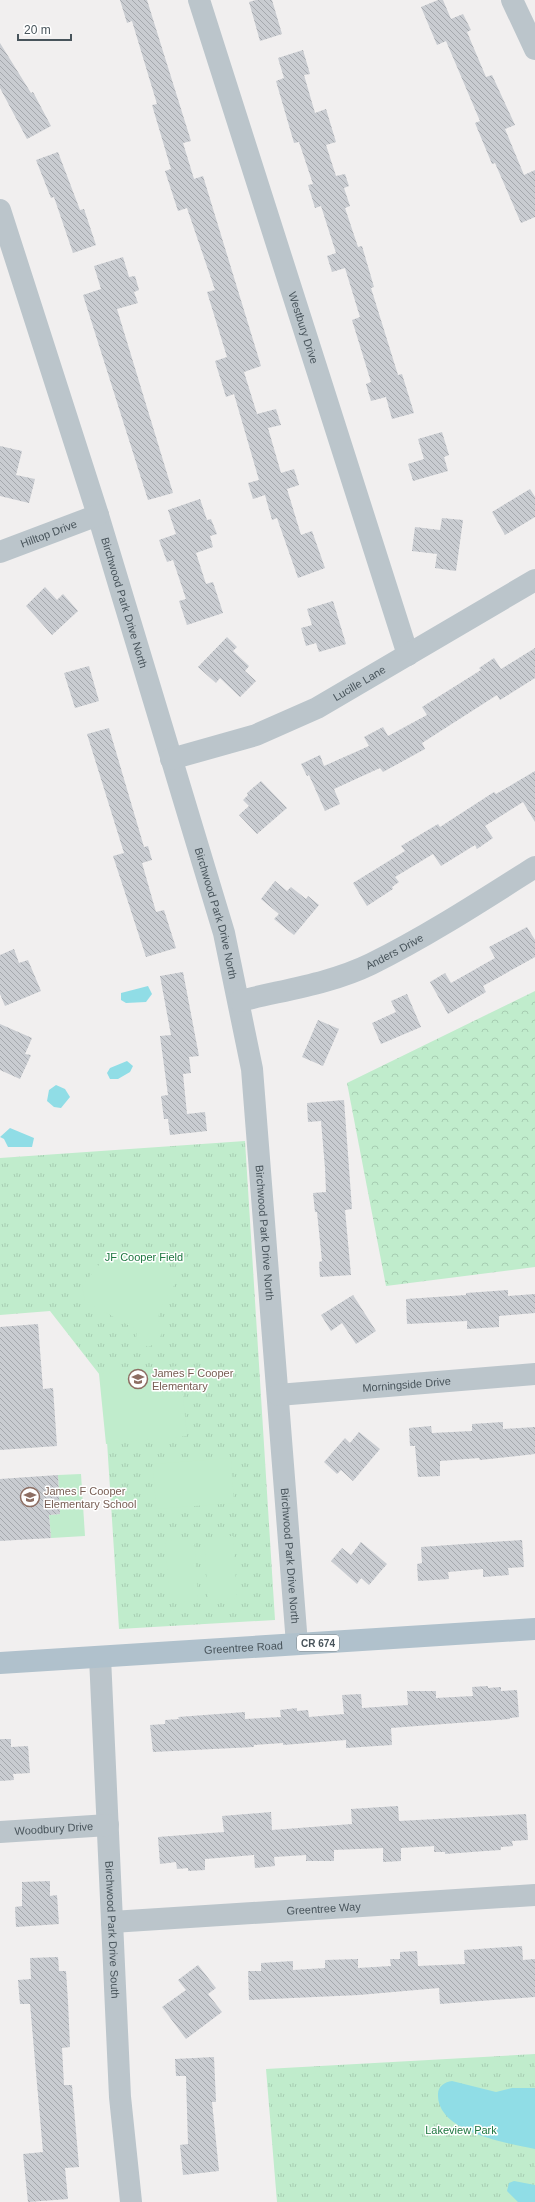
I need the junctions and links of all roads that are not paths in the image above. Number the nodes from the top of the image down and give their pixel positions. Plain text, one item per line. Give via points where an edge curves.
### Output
1 (199, 0) edge
2 (512, 0) edge
3 (535, 49) edge
4 (0, 210) edge
5 (98, 515) junction
6 (0, 552) edge
7 (535, 580) edge
8 (408, 655) junction
9 (171, 759) junction
10 (535, 867) edge
11 (240, 1000) junction
12 (535, 1374) edge
13 (278, 1395) junction
14 (535, 1629) edge
15 (298, 1644) junction
16 (100, 1657) junction
17 (0, 1663) edge
18 (108, 1825) junction
19 (0, 1832) edge
20 (535, 1895) edge
21 (112, 1922) junction
22 (131, 2202) edge

1 - 8 street, Westbury Drive
2 - 3 street
4 - 5 street, Birchwood Park Drive North
5 - 6 street, Hilltop Drive
5 - 9 street, Birchwood Park Drive North
7 - 8 street, Lucille Lane
8 - 9 street, Lucille Lane via 317,708 256,735
9 - 11 street, Birchwood Park Drive North via 224,933
10 - 11 street, Anders Drive via 470,908 370,964 330,979
11 - 13 street, Birchwood Park Drive North via 252,1069
12 - 13 street, Morningside Drive
13 - 15 street, Birchwood Park Drive North
14 - 15 main road, Greentree Road / CR 674
15 - 16 main road, Greentree Road / CR 674
16 - 17 main road, Greentree Road / CR 674
16 - 18 street, Birchwood Park Drive South
18 - 19 street, Woodbury Drive
18 - 21 street, Birchwood Park Drive South
20 - 21 street, Greentree Way
21 - 22 street, Birchwood Park Drive South via 120,2097

